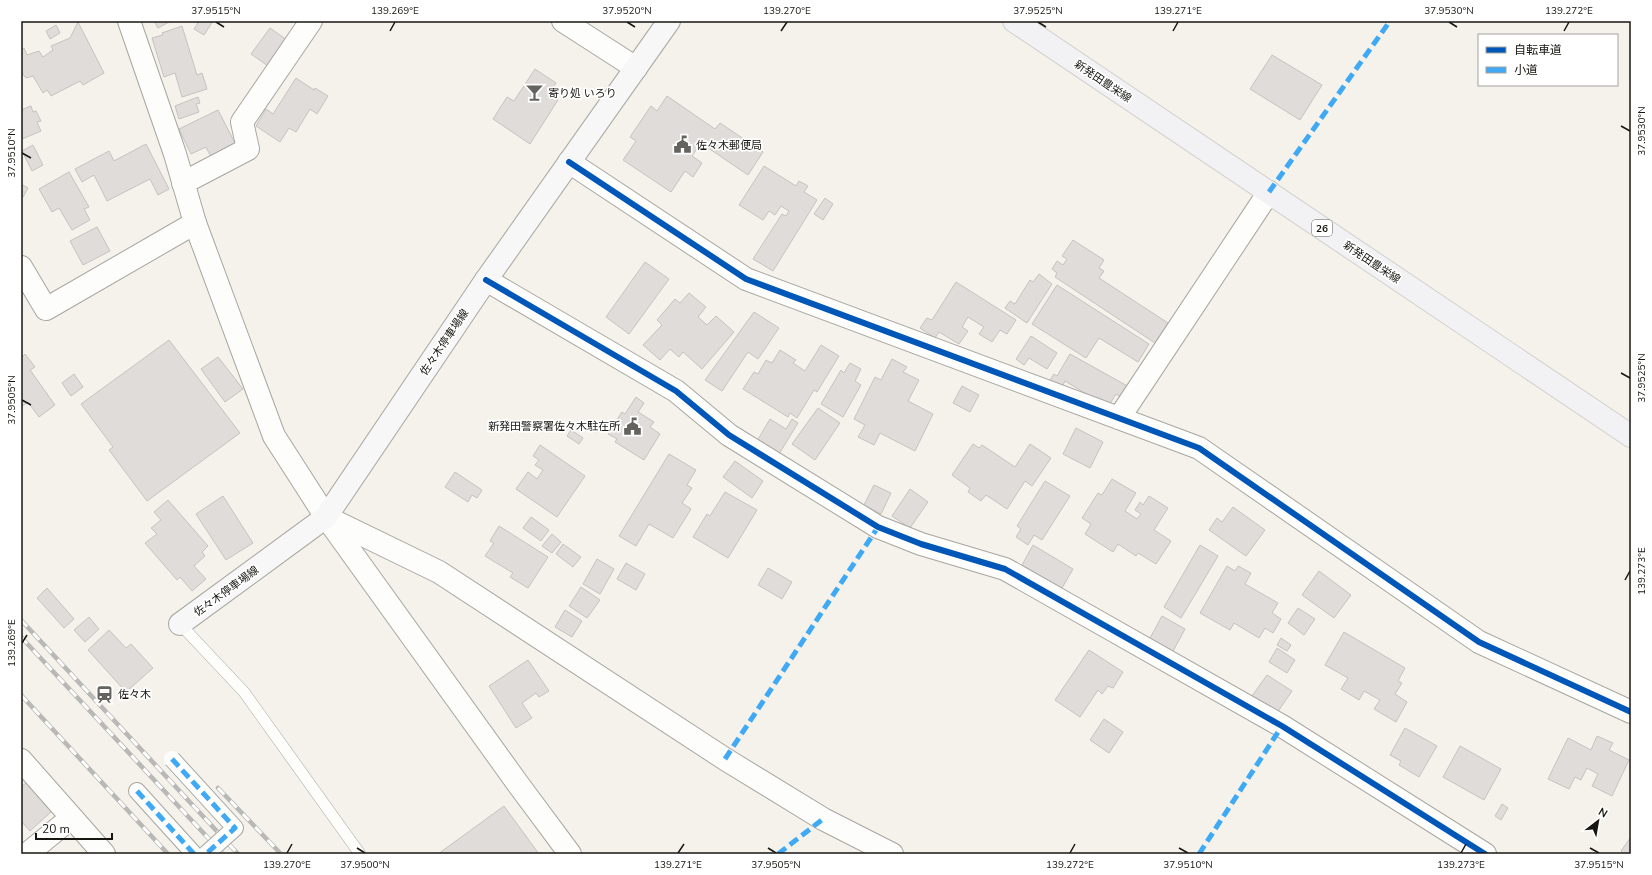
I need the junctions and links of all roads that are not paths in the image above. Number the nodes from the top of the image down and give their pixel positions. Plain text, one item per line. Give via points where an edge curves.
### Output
1 (129, 21) edge
2 (311, 21) edge
3 (563, 21) edge
4 (669, 21) edge
5 (1014, 21) edge
6 (636, 68) junction
7 (569, 162) junction
8 (182, 183) junction
9 (1269, 192) junction
10 (195, 223) junction
11 (21, 267) edge
12 (486, 280) junction
13 (1119, 418) junction
14 (1631, 436) edge
15 (326, 517) junction
16 (180, 624) joint
17 (1631, 712) edge
18 (172, 759) dead end
19 (21, 760) edge
20 (137, 791) dead end
21 (71, 818) junction
22 (27, 854) edge
23 (104, 854) edge
24 (194, 854) edge
25 (206, 854) edge
26 (360, 854) edge
27 (570, 854) edge
28 (892, 854) edge
29 (1485, 854) edge

1 - 8 street via 175,154
2 - 8 street via 242,122 248,149
3 - 6 street
4 - 6 main road, 佐々木停車場線
5 - 9 main road, 新発田豊栄線 / 26
6 - 7 main road, 佐々木停車場線
7 - 12 main road, 佐々木停車場線
7 - 13 street via 746,279
8 - 10 street
9 - 13 street
9 - 14 main road, 新発田豊栄線 / 26
10 - 11 street via 46,309
10 - 15 street via 274,436
12 - 15 main road, 佐々木停車場線
12 - 29 street via 676,391 729,435 878,527 921,544 1005,569 1282,726
13 - 17 street via 1199,448 1479,642
15 - 16 main road, 佐々木停車場線
15 - 27 street
15 - 28 street via 439,572 725,760 823,819
16 - 26 lane via 244,692
18 - 25 street, bridge via 235,828
19 - 21 street
20 - 24 street
21 - 22 street
21 - 23 street

